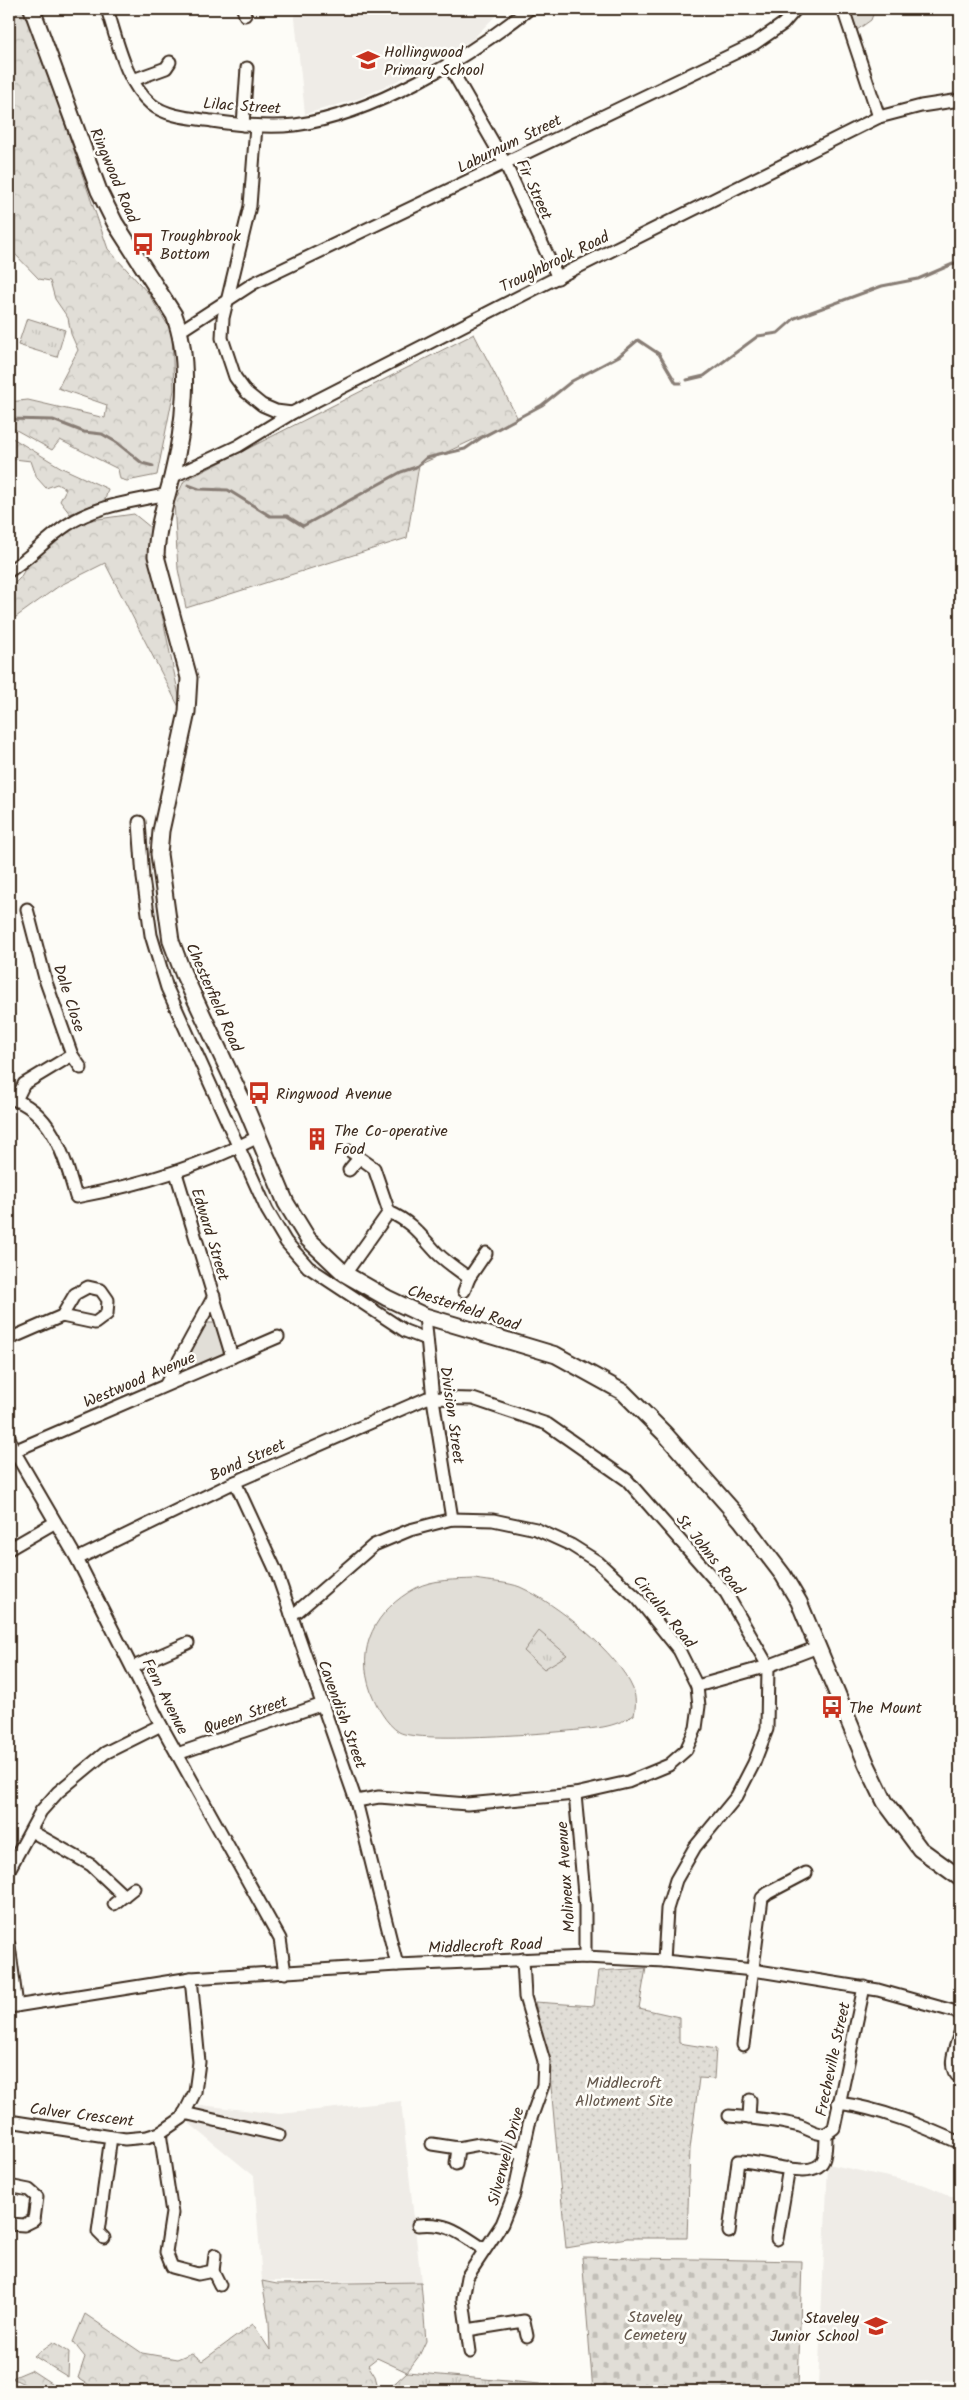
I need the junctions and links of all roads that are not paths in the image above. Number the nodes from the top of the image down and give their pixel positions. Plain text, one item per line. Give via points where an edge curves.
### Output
1 (32, 9) edge
2 (107, 9) edge
3 (530, 9) edge
4 (796, 9) edge
5 (843, 9) edge
6 (170, 62) dead end
7 (448, 64) junction
8 (247, 68) dead end
9 (133, 80) junction
10 (960, 100) edge
11 (879, 117) junction
12 (243, 125) junction
13 (256, 126) junction
14 (505, 163) junction
15 (558, 278) junction
16 (228, 298) junction
17 (180, 331) junction
18 (292, 413) junction
19 (172, 477) junction
20 (167, 494) junction
21 (9, 571) edge
22 (139, 822) dead end
23 (27, 909) dead end
24 (72, 1055) junction
25 (80, 1068) dead end
26 (12, 1099) edge
27 (258, 1137) junction
28 (238, 1148) junction
29 (349, 1170) dead end
30 (176, 1173) junction
31 (389, 1212) junction
32 (486, 1253) dead end
33 (345, 1274) junction
34 (469, 1278) junction
35 (464, 1290) dead end
36 (214, 1296) junction
37 (62, 1316) dead end
38 (426, 1316) junction
39 (278, 1337) dead end
40 (9, 1339) edge
41 (426, 1339) junction
42 (232, 1357) junction
43 (166, 1384) junction
44 (433, 1399) junction
45 (9, 1437) edge
46 (14, 1451) junction
47 (235, 1482) junction
48 (452, 1519) junction
49 (54, 1523) junction
50 (9, 1549) edge
51 (77, 1559) junction
52 (291, 1614) junction
53 (188, 1643) dead end
54 (818, 1647) junction
55 (768, 1666) junction
56 (133, 1668) junction
57 (696, 1686) junction
58 (323, 1704) junction
59 (161, 1725) junction
60 (177, 1754) junction
61 (575, 1794) junction
62 (356, 1801) junction
63 (31, 1831) junction
64 (9, 1870) edge
65 (806, 1873) dead end
66 (960, 1878) edge
67 (134, 1888) dead end
68 (124, 1896) junction
69 (114, 1904) dead end
70 (9, 1945) edge
71 (585, 1957) junction
72 (524, 1959) junction
73 (664, 1961) junction
74 (397, 1965) junction
75 (753, 1970) junction
76 (285, 1973) junction
77 (191, 1978) junction
78 (864, 1987) junction
79 (13, 2007) edge
80 (960, 2013) edge
81 (960, 2033) edge
82 (743, 2044) dead end
83 (960, 2078) edge
84 (750, 2100) dead end
85 (838, 2103) junction
86 (184, 2113) junction
87 (729, 2116) dead end
88 (749, 2118) junction
89 (9, 2120) edge
90 (160, 2133) junction
91 (826, 2134) junction
92 (279, 2135) dead end
93 (111, 2137) junction
94 (960, 2143) edge
95 (432, 2144) dead end
96 (458, 2148) junction
97 (523, 2153) junction
98 (456, 2164) dead end
99 (789, 2168) junction
100 (9, 2186) edge
101 (9, 2224) edge
102 (418, 2225) dead end
103 (729, 2232) dead end
104 (104, 2238) dead end
105 (777, 2239) dead end
106 (484, 2249) junction
107 (215, 2254) dead end
108 (212, 2271) junction
109 (220, 2285) dead end
110 (467, 2330) junction
111 (527, 2336) dead end
112 (470, 2352) dead end

1 - 17 highway, Ringwood Road via 99,191 115,223 174,315
2 - 9 street, Lilac Street
3 - 7 street, Lilac Street
4 - 14 street, Laburnum Street via 783,24 754,44
5 - 11 street
6 - 9 street via 166,68
7 - 13 street, Lilac Street via 356,109 296,124
7 - 14 street, Fir Street
8 - 12 street
9 - 12 street, Lilac Street via 152,104 168,114
10 - 11 street, Troughbrook Road
11 - 15 street, Troughbrook Road
12 - 13 street, Lilac Street
13 - 16 street via 250,206
14 - 15 street, Fir Street
14 - 16 street, Laburnum Street
15 - 18 street, Troughbrook Road
16 - 17 street, Laburnum Street
16 - 18 street via 222,338 235,377 262,406
17 - 19 highway, Ringwood Road via 185,404
18 - 19 street, Troughbrook Road via 238,446
19 - 20 highway, Ringwood Road
20 - 21 street via 89,513 66,526
20 - 27 highway, Chesterfield Road via 157,535 156,556 188,678 187,712 161,831 159,854 163,892 171,941 182,973
22 - 28 street via 151,935 168,988
23 - 24 street, Dale Close via 46,982
24 - 25 street
24 - 26 street, Dale Close via 24,1084
26 - 30 street via 40,1116 62,1148 76,1197 127,1188
27 - 28 street
27 - 33 highway, Chesterfield Road via 286,1203 308,1239
28 - 30 street
28 - 41 street via 267,1210 286,1242 308,1267 405,1331
29 - 31 street via 355,1154 374,1168
30 - 36 street, Edward Street
31 - 33 street
31 - 34 street via 424,1235 438,1254
32 - 34 street
33 - 38 highway, Chesterfield Road
34 - 35 street
36 - 42 street
36 - 43 street, Edward Street
37 - 40 street
38 - 41 street, Division Street
38 - 54 highway, Chesterfield Road via 556,1355 623,1392 703,1475 783,1575 799,1602
39 - 42 street, Westwood Avenue
41 - 44 street, Division Street
42 - 43 street, Westwood Avenue
43 - 46 street, Westwood Avenue
44 - 47 street, Bond Street via 426,1398
44 - 48 street, Division Street
44 - 55 street, St Johns Road via 473,1399 547,1424 627,1480 726,1593
45 - 46 street, Fern Avenue
46 - 49 street, Fern Avenue
47 - 51 street, Bond Street
47 - 52 street, Cavendish Street via 276,1571
48 - 52 street, Circular Road via 374,1544
48 - 57 street, Circular Road via 493,1520 536,1529 572,1545 598,1562 644,1606 678,1650
49 - 50 street
49 - 51 street, Fern Avenue
51 - 56 street, Fern Avenue
52 - 58 street, Cavendish Street
53 - 56 street
54 - 55 street
54 - 66 highway, Chesterfield Road via 885,1802 920,1849
55 - 57 street
55 - 73 street via 766,1729 758,1755 737,1796 695,1847 676,1880 667,1909
56 - 59 street, Fern Avenue
57 - 61 street, Circular Road via 699,1706 696,1728 686,1750 669,1765 628,1782
58 - 60 street, Queen Street
58 - 62 street, Cavendish Street
59 - 60 street, Fern Avenue
59 - 63 street via 105,1753 41,1811
60 - 76 street, Fern Avenue via 280,1939
61 - 62 street, Circular Road via 467,1804 379,1797
61 - 71 street, Molineux Avenue via 585,1905
62 - 74 street, Cavendish Street
63 - 64 street
63 - 68 street via 91,1865
65 - 75 street via 762,1898
67 - 68 street
68 - 69 street
70 - 79 street
71 - 72 street, Middlecroft Road
71 - 73 street, Middlecroft Road
72 - 74 street, Middlecroft Road
72 - 97 street, Silverwell Drive via 525,1997 544,2061 543,2084
73 - 75 street, Middlecroft Road
74 - 76 street, Middlecroft Road
75 - 78 street, Middlecroft Road
75 - 82 street
76 - 77 street, Middlecroft Road
77 - 79 street, Middlecroft Road
77 - 86 street, Calver Crescent via 199,2062 195,2092
78 - 80 street, Middlecroft Road
78 - 85 street, Frecheville Street
81 - 83 street via 952,2062 954,2072
84 - 88 street
85 - 91 street, Frecheville Street via 834,2128
85 - 94 street via 855,2105 922,2126
86 - 90 street, Calver Crescent via 182,2118
86 - 92 street
87 - 88 street, Frecheville Street
88 - 91 street, Frecheville Street
89 - 93 street, Calver Crescent
90 - 93 street, Calver Crescent via 147,2137
90 - 108 street via 172,2212 166,2252 172,2267 198,2274
91 - 99 street, Frecheville Street via 824,2159 816,2169
93 - 104 street via 98,2232
95 - 96 street
96 - 97 street via 480,2144
96 - 98 street
97 - 106 street, Silverwell Drive via 514,2194 502,2224
99 - 103 street, Frecheville Street via 750,2160 738,2161
99 - 105 street
100 - 101 street via 29,2190 37,2197 34,2220 24,2226
102 - 106 street via 445,2225
106 - 110 street, Silverwell Drive via 467,2277 463,2299
107 - 108 street
108 - 109 street
110 - 111 street via 523,2316
110 - 112 street, Silverwell Drive

